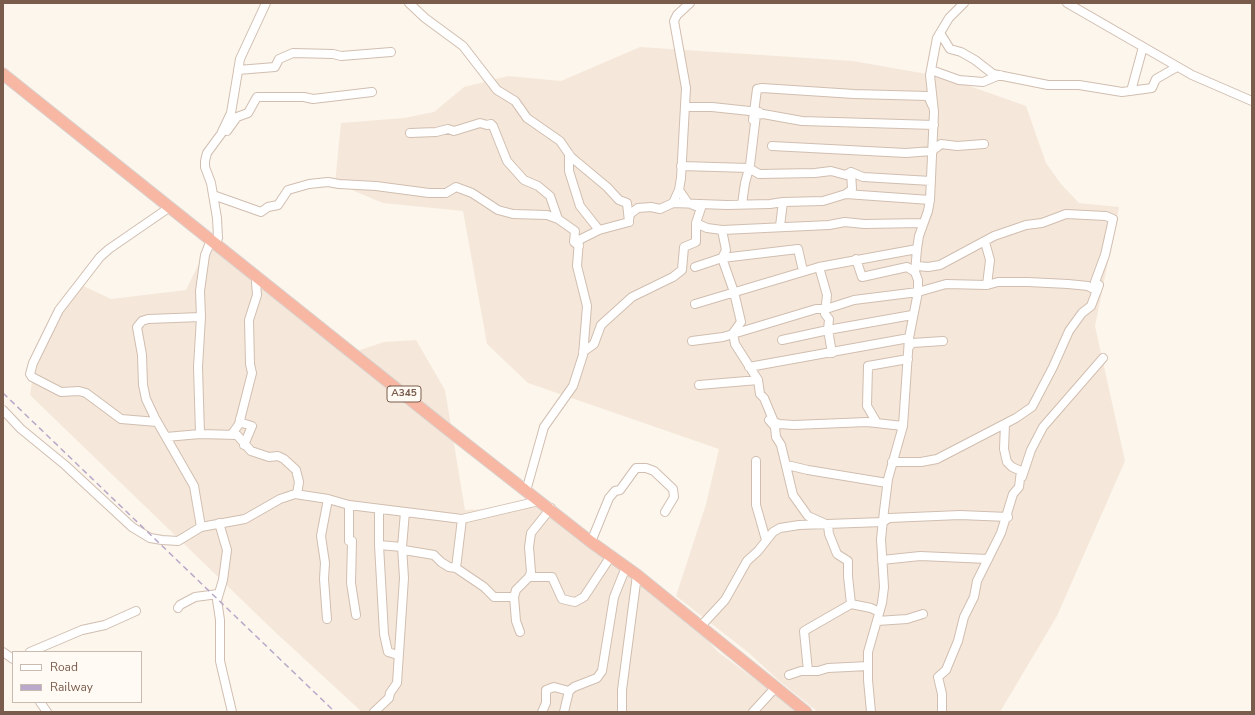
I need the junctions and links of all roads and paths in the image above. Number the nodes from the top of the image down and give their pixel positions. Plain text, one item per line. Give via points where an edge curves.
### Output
1 (266, 3) edge
2 (409, 3) edge
3 (690, 3) edge
4 (964, 3) edge
5 (1067, 3) edge
6 (940, 33) junction
7 (1143, 48) junction
8 (391, 52) dead end
9 (1177, 67) junction
10 (238, 70) junction
11 (930, 70) junction
12 (3, 74) edge
13 (1000, 75) junction
14 (1131, 90) junction
15 (372, 92) dead end
16 (1252, 102) edge
17 (686, 107) junction
18 (934, 108) junction
19 (754, 112) junction
20 (771, 114) dead end
21 (934, 125) junction
22 (410, 133) dead end
23 (752, 140) junction
24 (215, 142) junction
25 (984, 144) dead end
26 (772, 146) dead end
27 (932, 151) junction
28 (569, 154) junction
29 (681, 166) junction
30 (749, 168) junction
31 (851, 172) junction
32 (931, 182) junction
33 (679, 190) junction
34 (846, 194) junction
35 (213, 195) junction
36 (226, 199) junction
37 (930, 200) junction
38 (783, 202) junction
39 (673, 203) junction
40 (688, 203) junction
41 (742, 204) junction
42 (170, 207) junction
43 (216, 210) junction
44 (558, 219) junction
45 (628, 222) junction
46 (696, 223) junction
47 (923, 224) junction
48 (780, 226) junction
49 (599, 230) junction
50 (722, 230) junction
51 (213, 242) junction
52 (985, 242) junction
53 (579, 246) junction
54 (917, 249) junction
55 (722, 258) junction
56 (856, 259) junction
57 (695, 267) dead end
58 (819, 267) junction
59 (916, 269) junction
60 (803, 271) junction
61 (258, 276) junction
62 (987, 285) junction
63 (1097, 291) junction
64 (734, 292) junction
65 (918, 292) junction
66 (695, 304) dead end
67 (826, 309) junction
68 (912, 315) junction
69 (201, 317) junction
70 (828, 330) junction
71 (733, 333) junction
72 (723, 337) junction
73 (782, 340) dead end
74 (692, 341) dead end
75 (943, 341) dead end
76 (909, 342) junction
77 (583, 352) junction
78 (832, 353) junction
79 (742, 355) junction
80 (908, 358) junction
81 (1103, 358) dead end
82 (749, 367) junction
83 (758, 380) junction
84 (699, 385) dead end
85 (760, 394) junction
86 (3, 410) edge
87 (240, 419) junction
88 (157, 422) junction
89 (877, 423) junction
90 (825, 424) junction
91 (1005, 424) junction
92 (903, 426) junction
93 (775, 427) junction
94 (200, 434) junction
95 (232, 434) junction
96 (166, 437) junction
97 (244, 445) junction
98 (756, 461) dead end
99 (892, 462) junction
100 (787, 465) junction
101 (887, 483) junction
102 (1019, 487) junction
103 (526, 491) junction
104 (297, 494) junction
105 (328, 499) junction
106 (539, 501) junction
107 (349, 505) junction
108 (551, 508) junction
109 (379, 509) junction
110 (405, 512) junction
111 (665, 512) dead end
112 (1008, 517) junction
113 (462, 519) junction
114 (883, 522) junction
115 (219, 524) junction
116 (828, 525) junction
117 (201, 527) junction
118 (766, 540) junction
119 (591, 542) junction
120 (379, 545) junction
121 (403, 548) junction
122 (611, 556) junction
123 (988, 559) junction
124 (882, 560) junction
125 (626, 567) junction
126 (456, 568) junction
127 (637, 575) junction
128 (529, 577) junction
129 (218, 594) junction
130 (514, 597) junction
131 (851, 604) junction
132 (178, 608) dead end
133 (136, 611) dead end
134 (879, 612) junction
135 (356, 614) dead end
136 (923, 614) dead end
137 (327, 619) dead end
138 (877, 621) junction
139 (700, 627) junction
140 (520, 632) dead end
141 (32, 651) edge
142 (398, 655) junction
143 (868, 666) junction
144 (808, 670) junction
145 (789, 674) dead end
146 (775, 688) junction
147 (569, 691) junction
148 (41, 703) edge
149 (47, 712) edge
150 (232, 712) edge
151 (374, 712) edge
152 (542, 712) edge
153 (564, 712) edge
154 (622, 712) edge
155 (753, 712) edge
156 (806, 712) edge
157 (871, 712) edge
158 (942, 712) edge

1 - 10 street via 246,44
2 - 28 street via 463,46 496,90 514,101 527,118 560,141
3 - 17 street via 677,15 674,22 686,88
4 - 6 street
5 - 7 street
6 - 11 street
6 - 13 street via 950,49 962,52 993,74
7 - 9 street
7 - 14 street
8 - 10 street via 341,56 293,53 279,59 274,67
9 - 14 street via 1156,79 1152,88
9 - 16 street
10 - 24 street via 231,113
11 - 13 street via 959,80 983,82
11 - 18 street
12 - 42 highway, A345
13 - 14 street via 1048,85 1079,85 1122,92
15 - 24 street via 313,99 257,97 248,113 237,117 224,137
17 - 19 street
17 - 29 street
18 - 19 street via 928,96 854,94 770,87 757,89
18 - 21 street
19 - 20 street
19 - 23 street
21 - 23 street via 802,121 762,114 756,115
21 - 27 street
22 - 44 street via 448,129 454,131 480,124 491,124 507,161 524,180 538,186 550,196
23 - 30 street
24 - 35 street via 205,161
25 - 27 street via 941,144
26 - 27 street via 906,153
27 - 32 street
28 - 45 street via 620,200 627,203
28 - 49 street via 569,171 580,206
29 - 30 street
29 - 33 street
30 - 31 street via 759,174 831,171 846,175
30 - 41 street
31 - 32 street via 862,177
31 - 34 street via 852,189
32 - 37 street
33 - 39 street
33 - 40 street
34 - 37 street
34 - 38 street via 824,200
35 - 36 street
35 - 43 street
36 - 43 street
36 - 44 street via 261,212 278,205 288,190 309,184 328,182 434,193 446,193 456,186 498,210 513,214 547,215
37 - 47 street
38 - 41 street
38 - 48 street
39 - 40 street
39 - 45 street via 660,209 638,208 630,214
40 - 41 street
40 - 46 street via 701,208
42 - 51 highway, A345
42 - 88 street via 109,248 100,257 59,310 33,362 30,374 60,392 86,393 121,419
43 - 51 street via 218,231
44 - 53 street via 574,231 574,242
45 - 49 street
46 - 50 street
46 - 77 street via 696,242 684,247 682,270 632,297 601,325 594,344
47 - 48 street via 846,222
47 - 54 street
48 - 50 street
49 - 53 street via 579,240
50 - 55 street via 726,250
51 - 61 highway, A345
51 - 69 street via 205,255 200,291
52 - 59 street via 940,265
52 - 62 street via 990,260
52 - 63 street via 1026,224 1042,223 1066,214 1111,218 1114,222 1095,282 1099,285
53 - 77 street via 577,266 587,306
54 - 56 street
54 - 59 street
55 - 57 street
55 - 60 street via 798,249
55 - 64 street
56 - 58 street
56 - 59 street via 862,276 907,267
58 - 60 street
58 - 67 street via 827,295
59 - 65 street
60 - 64 street
61 - 87 street via 257,294 249,320 252,373
61 - 103 highway, A345
62 - 63 street via 998,282 1068,284 1088,286
62 - 65 street via 946,284
63 - 91 street via 1091,306 1082,313 1069,331 1032,407
64 - 66 street
64 - 71 street via 741,322
65 - 67 street via 854,300
65 - 68 street
67 - 70 street via 825,314 829,319
67 - 71 street via 816,309
68 - 70 street
68 - 76 street
69 - 88 street via 148,319 137,327 142,355 143,385 146,399
69 - 94 street via 198,367
70 - 73 street
70 - 78 street
71 - 72 street
71 - 79 street via 735,344
72 - 74 street
72 - 79 street
75 - 76 street
76 - 78 street
76 - 80 street
77 - 103 street via 581,368 573,386 544,427
78 - 82 street
79 - 82 street
80 - 89 street via 868,366 867,406
80 - 92 street
81 - 102 street via 1043,427 1031,450
82 - 83 street
83 - 84 street
83 - 85 street
85 - 90 street via 774,422 794,425
85 - 93 street via 768,419
86 - 117 street via 21,429 66,465 141,533 150,538 171,542 178,541
87 - 95 street
87 - 97 street via 242,423 252,426
88 - 96 street
89 - 90 street via 856,421
89 - 92 street
90 - 93 street
91 - 99 street via 938,459
91 - 102 street via 1004,449 1007,462 1021,471
92 - 99 street
93 - 100 street via 776,437 782,445 783,458
94 - 95 street
94 - 96 street
95 - 97 street via 237,435
96 - 117 street via 194,486
97 - 104 street via 260,455 284,459 296,470 299,482
98 - 118 street via 756,504
99 - 101 street
100 - 101 street
100 - 116 street via 793,495 808,516
101 - 114 street
102 - 112 street via 1013,494
103 - 106 highway, A345
104 - 105 street
104 - 115 street via 280,499 245,518
105 - 107 street
105 - 137 street via 321,536 325,563
106 - 108 highway, A345
106 - 113 street
107 - 109 street
107 - 135 street via 349,541 352,541 351,583
108 - 119 highway, A345
108 - 128 street via 531,533
109 - 110 street
109 - 120 street
110 - 113 street
110 - 121 street
111 - 119 street via 674,497 673,489 654,471 636,468 620,490 609,498
112 - 114 street via 960,515 889,518
112 - 123 street
113 - 126 street
114 - 116 street
114 - 124 street
115 - 117 street
115 - 129 street via 227,550 224,580
116 - 118 street via 786,526 773,532
116 - 131 street via 837,554 848,561
118 - 139 street via 758,552 747,561 725,600
119 - 122 highway, A345
120 - 121 street
120 - 142 street via 384,634 388,652
121 - 126 street via 434,555 449,567
121 - 142 street via 404,578
122 - 125 highway, A345
122 - 128 street via 584,597 575,602 562,599 552,578
123 - 124 street via 920,556
123 - 158 street via 977,581 974,598 964,617 946,670 938,677 942,694
124 - 134 street via 884,587
125 - 127 highway, A345
125 - 147 street via 614,597 602,671 597,678
126 - 130 street via 484,587 494,598
127 - 139 highway, A345
127 - 154 street via 622,690
128 - 130 street via 516,590
129 - 132 street via 195,598
129 - 150 street via 220,661
130 - 140 street via 516,621
131 - 134 street
131 - 144 street via 804,631
133 - 141 street via 105,626 82,630
134 - 138 street
136 - 138 street via 907,619
138 - 143 street via 870,641
139 - 146 highway, A345
142 - 151 street via 394,689 389,698
143 - 144 street
143 - 157 street
144 - 145 street
146 - 155 street
146 - 156 highway, A345
147 - 152 street via 554,687 546,690 546,703
147 - 153 street
148 - 149 street

